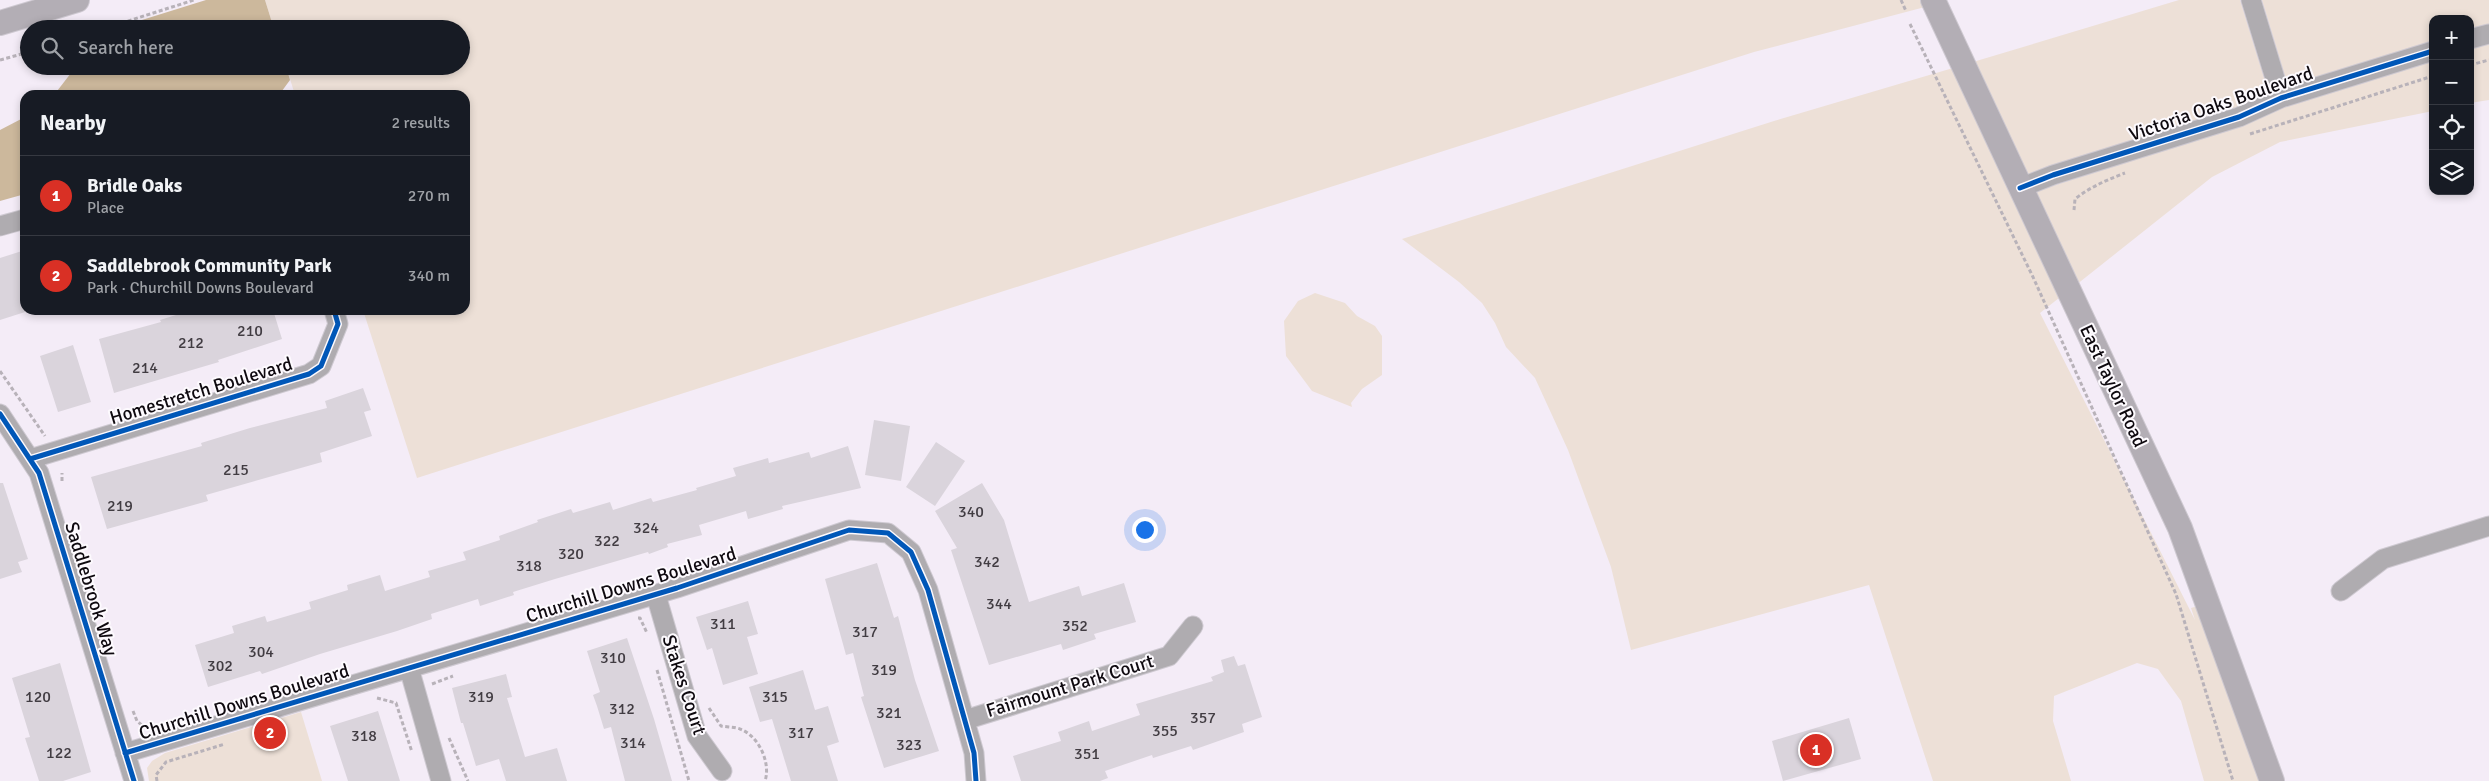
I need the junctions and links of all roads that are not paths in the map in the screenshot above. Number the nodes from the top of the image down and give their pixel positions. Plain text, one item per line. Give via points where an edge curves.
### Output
1 (77, 0) edge
2 (1933, 0) edge
3 (2251, 0) edge
4 (0, 23) edge
5 (2489, 34) edge
6 (2474, 39) edge
7 (2429, 52) edge
8 (2281, 98) junction
9 (2020, 188) junction
10 (20, 220) edge
11 (0, 226) edge
12 (335, 315) edge
13 (0, 414) edge
14 (30, 459) junction
15 (2489, 526) edge
16 (2342, 592) dead end
17 (656, 595) junction
18 (1193, 626) dead end
19 (409, 668) junction
20 (965, 720) junction
21 (125, 753) junction
22 (722, 771) dead end
23 (134, 781) edge
24 (441, 781) edge
25 (976, 781) edge
26 (2272, 781) edge

1 - 4 main road
2 - 9 main road, East Taylor Road
3 - 8 street
5 - 6 street
7 - 8 street, Victoria Oaks Boulevard
8 - 9 street, Victoria Oaks Boulevard via 2239,117
9 - 26 main road, East Taylor Road via 2180,528
10 - 11 street
12 - 14 street, Homestretch Boulevard via 338,324 321,366 309,374
13 - 14 street, Saddlebrook Way
14 - 21 street, Saddlebrook Way via 39,473
15 - 16 street via 2383,560
17 - 19 street, Churchill Downs Boulevard
17 - 20 street, Churchill Downs Boulevard via 849,530 888,533 912,552 928,590
17 - 22 street, Stakes Court via 697,736
18 - 20 street, Fairmount Park Court via 1169,656
19 - 21 street, Churchill Downs Boulevard
19 - 24 street
20 - 25 street, Churchill Downs Boulevard via 974,753
21 - 23 street, Saddlebrook Way

